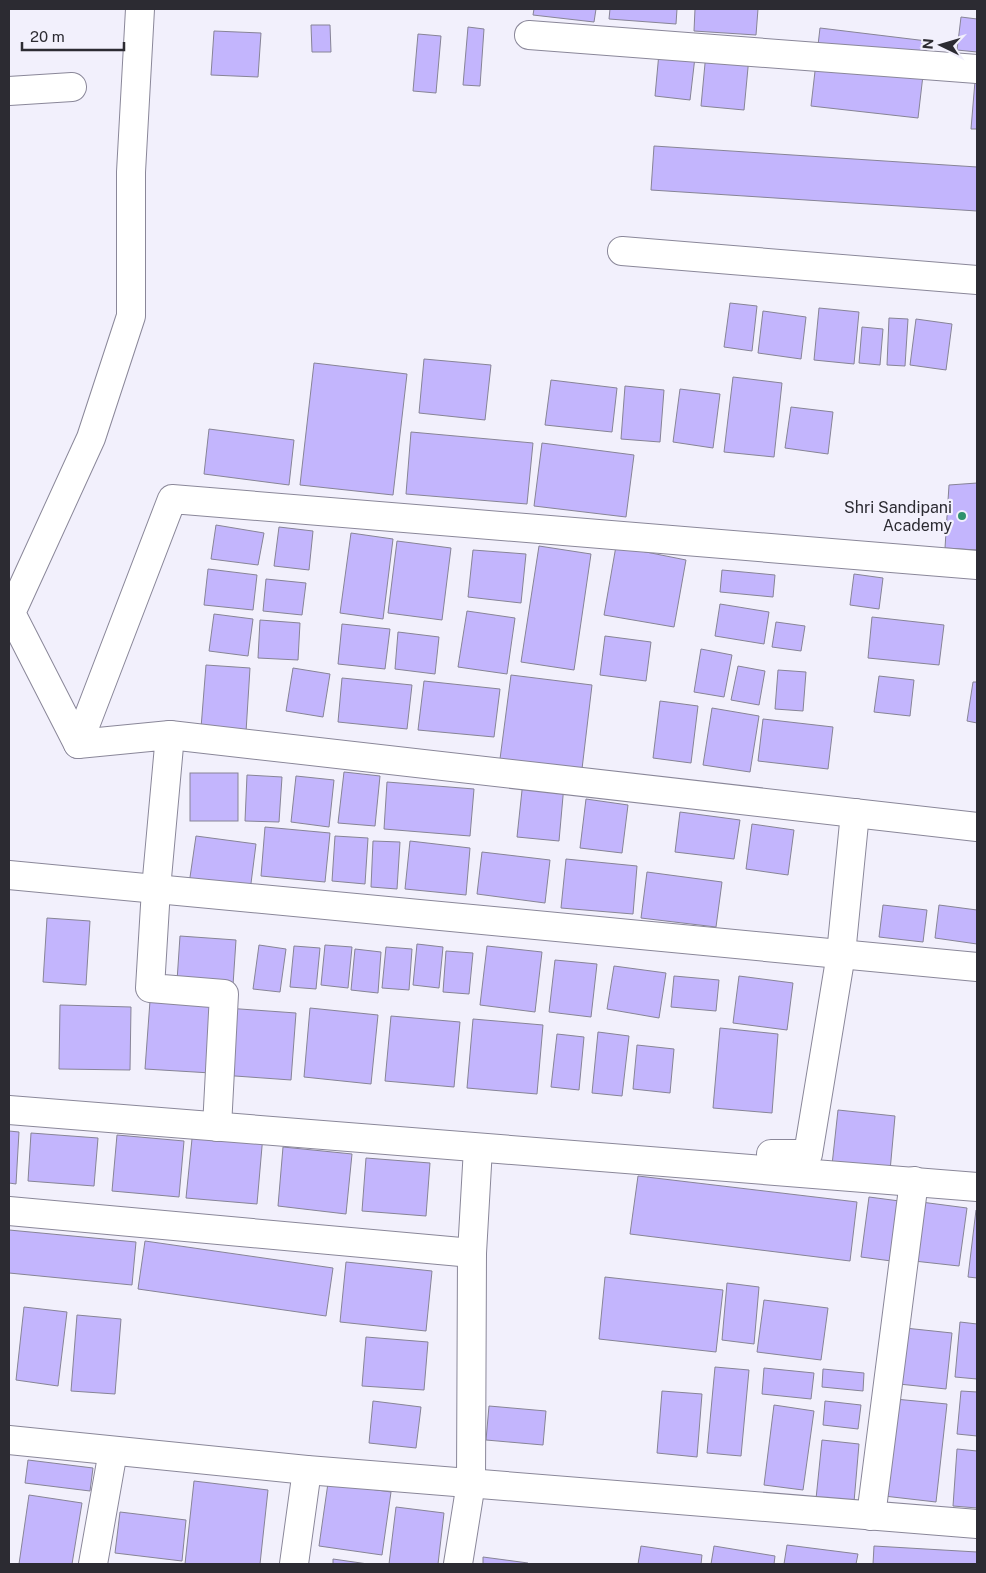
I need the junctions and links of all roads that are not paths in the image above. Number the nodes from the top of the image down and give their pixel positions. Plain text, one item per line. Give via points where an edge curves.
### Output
1 (140, 9) edge
2 (529, 35) dead end
3 (977, 69) edge
4 (72, 88) dead end
5 (9, 91) edge
6 (622, 251) dead end
7 (977, 280) edge
8 (977, 565) edge
9 (10, 612) edge
10 (170, 735) junction
11 (78, 744) junction
12 (855, 813) junction
13 (977, 827) edge
14 (9, 875) edge
15 (156, 889) junction
16 (841, 954) junction
17 (977, 967) edge
18 (9, 1110) edge
19 (217, 1127) junction
20 (478, 1148) junction
21 (532, 1152) junction
22 (914, 1182) junction
23 (977, 1187) edge
24 (9, 1211) edge
25 (472, 1253) junction
26 (9, 1440) edge
27 (112, 1450) junction
28 (307, 1470) junction
29 (471, 1483) junction
30 (871, 1516) junction
31 (977, 1524) edge
32 (93, 1564) edge
33 (294, 1564) edge
34 (458, 1564) edge

1 - 9 street via 131,172 131,316 90,438
2 - 3 street
4 - 5 street
6 - 7 street
8 - 11 street via 172,499
9 - 11 street
10 - 11 street
10 - 12 street
10 - 15 street
12 - 13 street
12 - 16 street
14 - 15 street
15 - 16 street
15 - 19 street via 150,988 224,994
16 - 17 street
16 - 21 street via 808,1154 712,1154 552,1141
18 - 19 street
19 - 20 street
20 - 21 street
20 - 25 street
21 - 22 street
22 - 23 street
22 - 30 street
24 - 25 street
25 - 29 street
26 - 27 street
27 - 28 street
27 - 32 street
28 - 29 street
28 - 33 street
29 - 30 street
29 - 34 street
30 - 31 street

